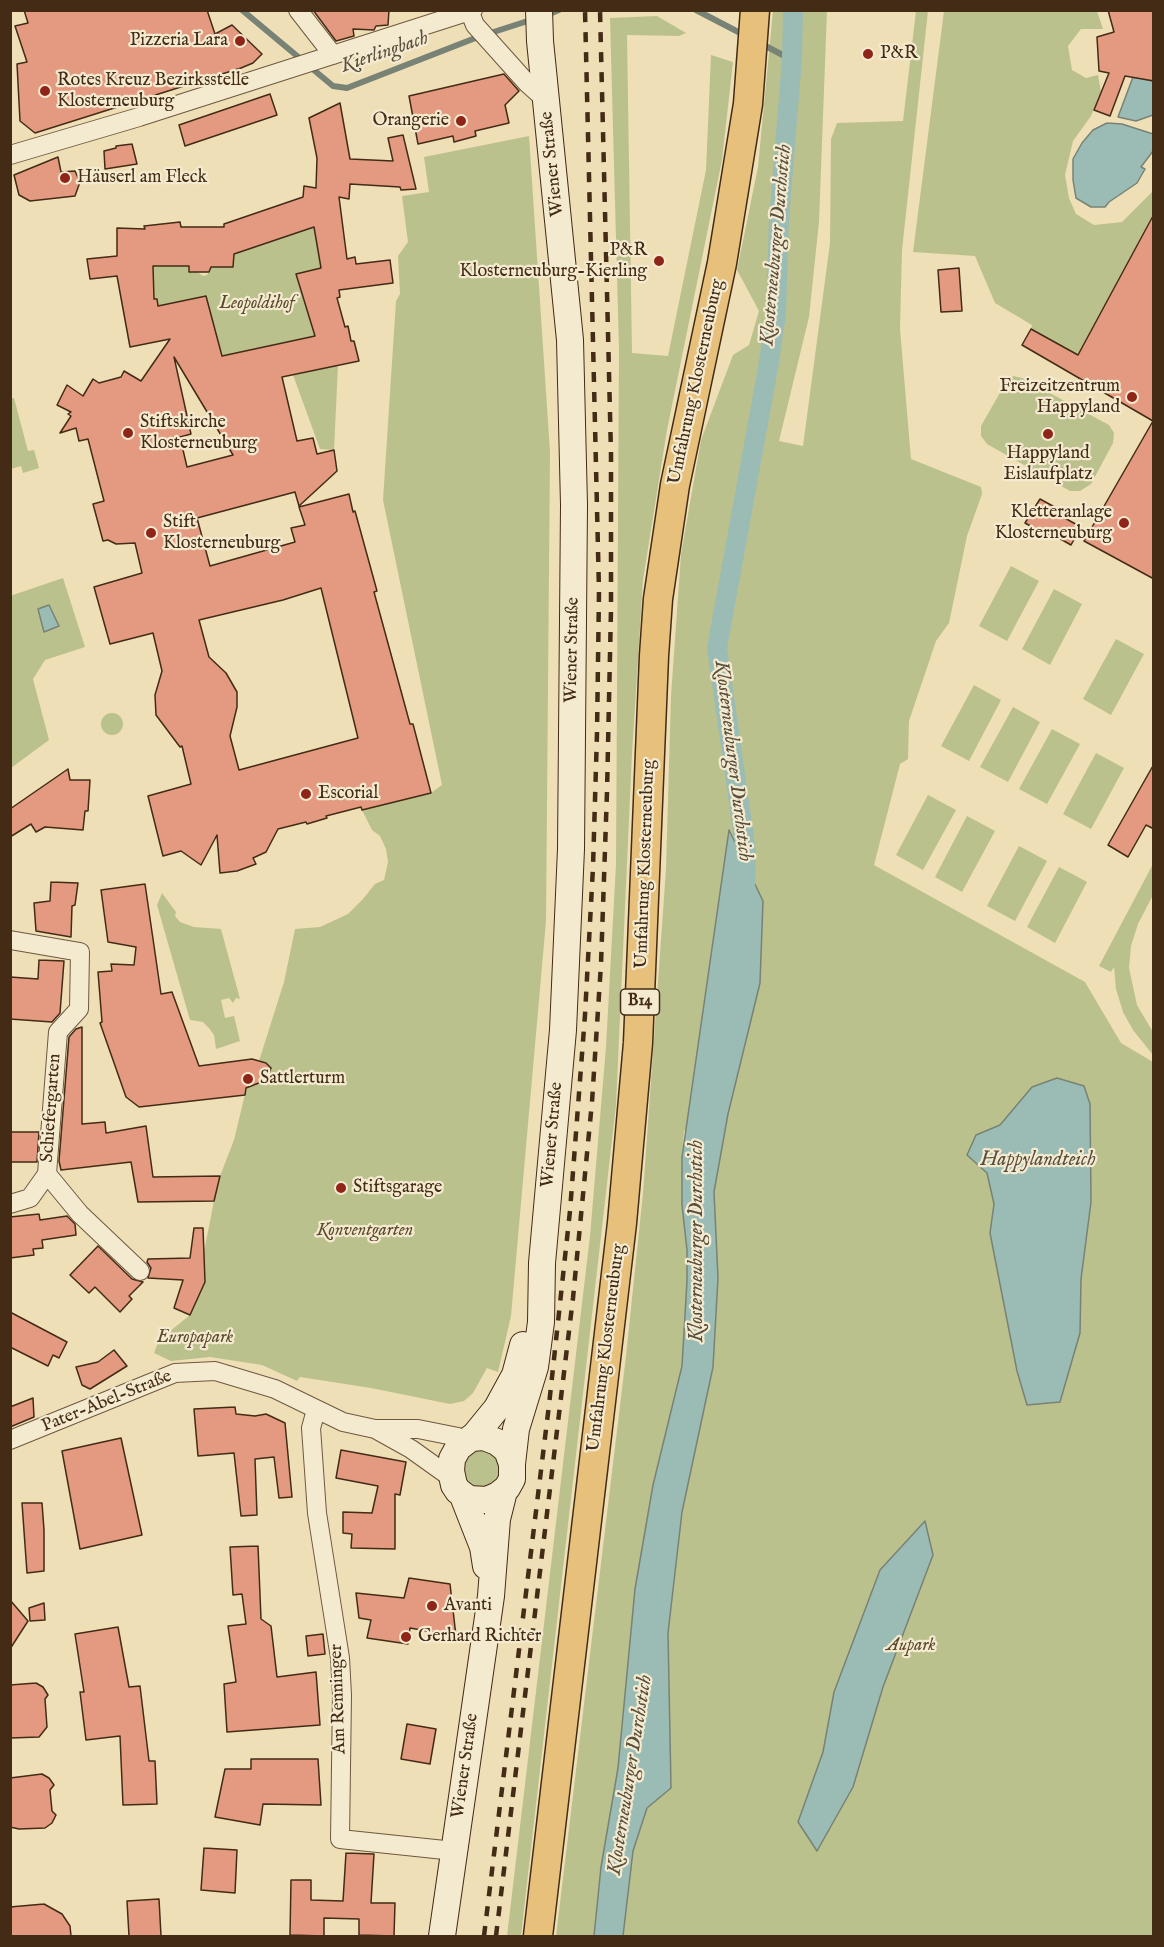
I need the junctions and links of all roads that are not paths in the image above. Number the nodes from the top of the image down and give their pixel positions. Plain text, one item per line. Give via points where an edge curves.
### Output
1 (298, 10) edge
2 (539, 10) edge
3 (755, 11) edge
4 (472, 15) edge
5 (430, 18) edge
6 (327, 57) junction
7 (547, 101) junction
8 (11, 148) edge
9 (10, 940) edge
10 (48, 1174) junction
11 (10, 1204) edge
12 (140, 1271) dead end
13 (540, 1289) junction
14 (316, 1410) junction
15 (375, 1429) junction
16 (469, 1439) junction
17 (10, 1440) edge
18 (512, 1464) junction
19 (458, 1488) junction
20 (504, 1491) junction
21 (491, 1596) junction
22 (454, 1851) junction
23 (442, 1936) edge
24 (538, 1936) edge

1 - 6 street
2 - 7 street, Wiener Straße
3 - 24 main road, Umfahrung Klosterneuburg / B14 via 748,104 722,263 675,485 658,599 638,1043 622,1223
4 - 5 street
4 - 7 street via 527,83
5 - 6 street
6 - 8 street via 139,117
7 - 13 street, Wiener Straße via 570,340 574,505 571,849 563,1030
9 - 10 street, Schiefergarten via 80,952 79,1009 58,1032
10 - 11 street via 30,1198
10 - 12 street, Schiefergarten via 80,1215
13 - 16 street, Wiener Straße via 532,1305 515,1375 498,1408
13 - 18 street, Wiener Straße via 541,1322 535,1367 516,1429
14 - 15 street, Pater-Abel-Straße via 343,1422
14 - 17 street, Pater-Abel-Straße via 275,1389 215,1371 175,1373
14 - 22 street, Am Renninger via 311,1428 317,1513 340,1659 340,1839
15 - 16 street, Pater-Abel-Straße via 418,1430
15 - 19 street, Pater-Abel-Straße via 419,1454
16 - 18 street via 484,1437 497,1442 507,1450
16 - 19 street, Wiener Straße via 452,1459 451,1471
18 - 20 street, Wiener Straße via 512,1479
19 - 20 street via 482,1501
19 - 21 street, Wiener Straße via 483,1547
20 - 21 street, Wiener Straße via 497,1519
21 - 22 street, Wiener Straße
22 - 23 street, Wiener Straße

